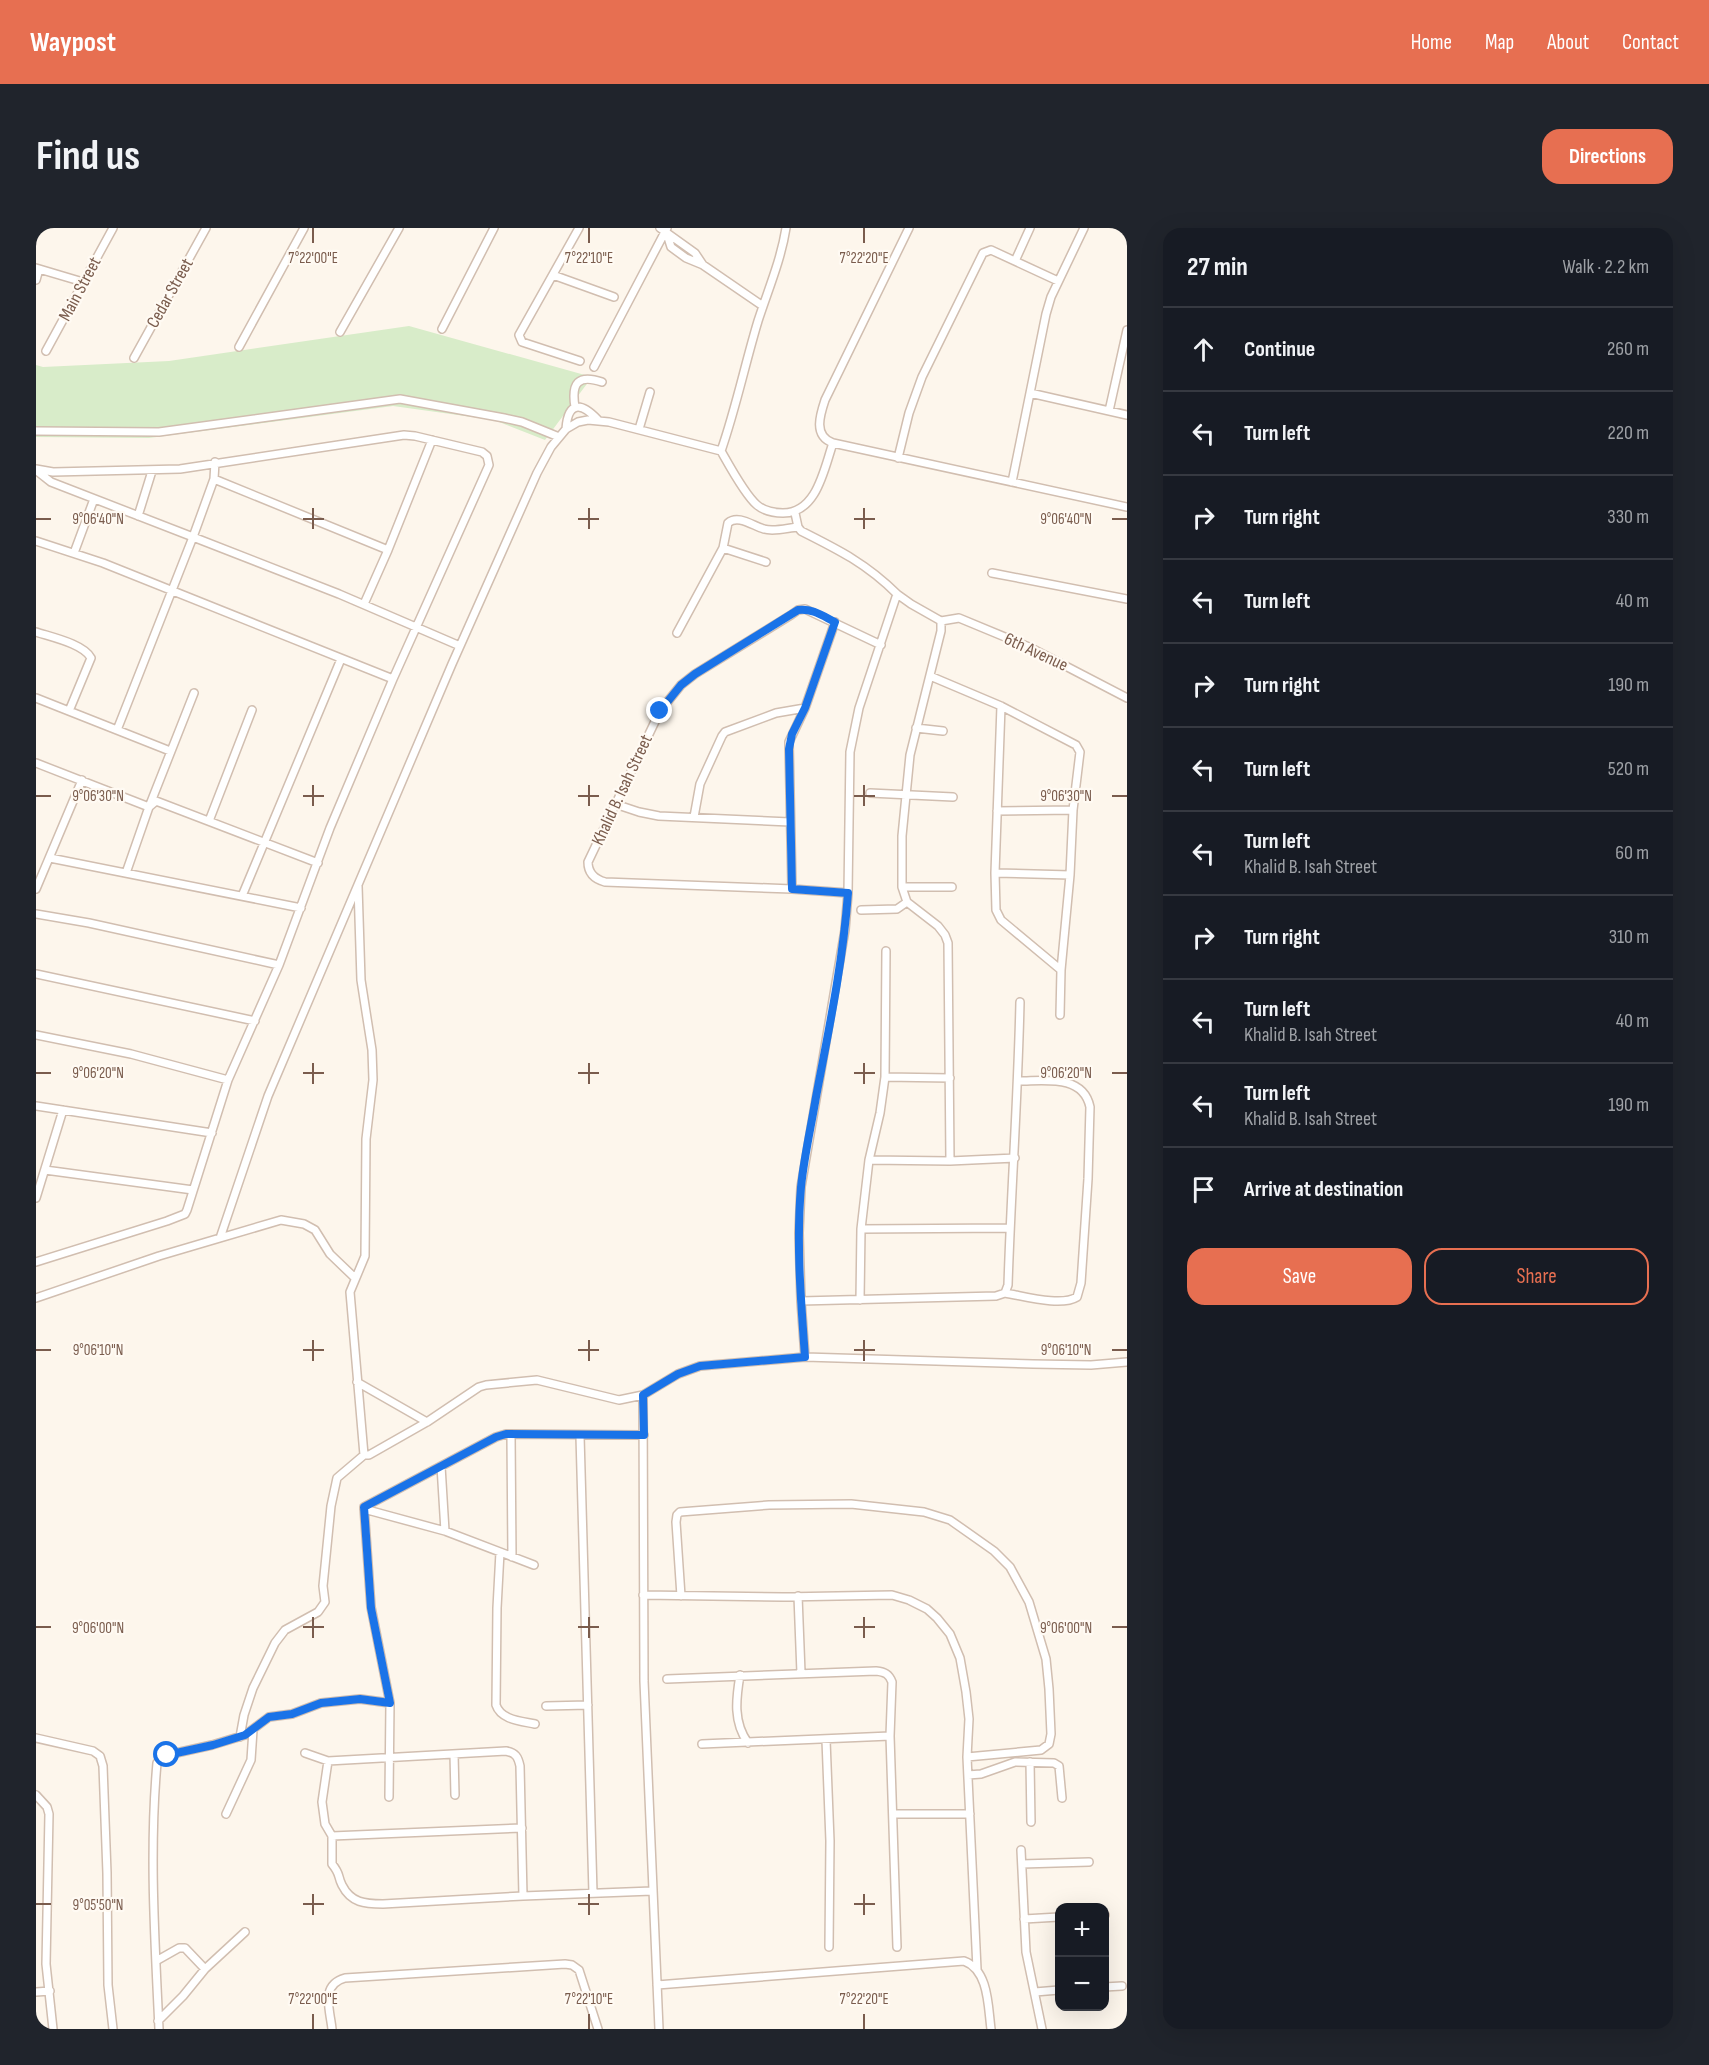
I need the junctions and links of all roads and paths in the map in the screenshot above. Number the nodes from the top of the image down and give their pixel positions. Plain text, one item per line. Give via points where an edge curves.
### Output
1 (113, 228) edge
2 (206, 228) edge
3 (304, 228) edge
4 (399, 228) edge
5 (494, 228) edge
6 (579, 228) edge
7 (786, 228) edge
8 (909, 228) edge
9 (1030, 228) edge
10 (1084, 228) edge
11 (664, 229) edge
12 (1015, 261) junction
13 (37, 269) edge
14 (553, 275) junction
15 (36, 279) edge
16 (1058, 281) junction
17 (84, 282) junction
18 (614, 297) dead end
19 (763, 306) junction
20 (442, 329) dead end
21 (1127, 330) edge
22 (340, 332) dead end
23 (239, 347) dead end
24 (46, 351) dead end
25 (134, 358) dead end
26 (580, 361) dead end
27 (594, 367) dead end
28 (603, 382) dead end
29 (650, 392) dead end
30 (1030, 393) junction
31 (575, 407) junction
32 (1109, 411) junction
33 (1127, 415) edge
34 (597, 420) junction
35 (566, 429) junction
36 (639, 429) junction
37 (36, 431) edge
38 (559, 437) junction
39 (432, 440) junction
40 (833, 443) junction
41 (721, 451) junction
42 (898, 458) junction
43 (215, 462) junction
44 (36, 470) edge
45 (152, 471) junction
46 (214, 480) junction
47 (1012, 482) junction
48 (94, 499) junction
49 (1127, 507) edge
50 (795, 513) junction
51 (138, 516) junction
52 (798, 527) junction
53 (194, 537) junction
54 (36, 541) edge
55 (723, 548) junction
56 (388, 550) junction
57 (74, 553) junction
58 (766, 562) dead end
59 (992, 573) dead end
60 (172, 592) junction
61 (897, 594) junction
62 (1127, 599) edge
63 (364, 604) junction
64 (941, 621) junction
65 (835, 622) junction
66 (417, 627) junction
67 (36, 632) edge
68 (677, 633) dead end
69 (881, 645) junction
70 (460, 646) junction
71 (342, 659) junction
72 (930, 676) junction
73 (393, 679) junction
74 (194, 693) dead end
75 (36, 698) edge
76 (1127, 698) edge
77 (1000, 706) junction
78 (805, 708) junction
79 (252, 710) dead end
80 (69, 711) junction
81 (916, 728) junction
82 (117, 730) junction
83 (943, 731) dead end
84 (170, 752) junction
85 (36, 763) edge
86 (82, 780) junction
87 (870, 793) dead end
88 (905, 794) junction
89 (953, 797) dead end
90 (615, 804) junction
91 (149, 807) junction
92 (1073, 810) junction
93 (997, 811) junction
94 (693, 817) junction
95 (209, 821) junction
96 (790, 822) junction
97 (263, 843) junction
98 (50, 858) junction
99 (318, 863) junction
100 (126, 873) junction
101 (995, 873) junction
102 (1070, 875) junction
103 (358, 884) junction
104 (902, 887) junction
105 (952, 887) dead end
106 (36, 889) edge
107 (792, 889) junction
108 (848, 893) junction
109 (242, 896) junction
110 (908, 902) junction
111 (301, 908) junction
112 (861, 910) dead end
113 (36, 914) edge
114 (886, 951) dead end
115 (279, 965) junction
116 (1062, 970) junction
117 (36, 974) edge
118 (1020, 1002) dead end
119 (1060, 1015) dead end
120 (255, 1021) junction
121 (36, 1035) edge
122 (885, 1077) junction
123 (950, 1078) junction
124 (228, 1080) junction
125 (1018, 1081) junction
126 (36, 1106) edge
127 (63, 1110) junction
128 (212, 1133) junction
129 (1015, 1158) junction
130 (869, 1160) junction
131 (950, 1161) junction
132 (45, 1170) junction
133 (194, 1190) junction
134 (36, 1198) edge
135 (1010, 1228) junction
136 (861, 1229) junction
137 (220, 1238) junction
138 (36, 1262) edge
139 (355, 1278) junction
140 (1005, 1293) junction
141 (36, 1298) edge
142 (860, 1300) junction
143 (801, 1301) junction
144 (805, 1357) junction
145 (1127, 1362) edge
146 (357, 1382) junction
147 (643, 1395) junction
148 (427, 1422) junction
149 (511, 1435) junction
150 (644, 1435) junction
151 (580, 1436) junction
152 (364, 1455) junction
153 (441, 1466) junction
154 (364, 1509) junction
155 (445, 1531) junction
156 (500, 1552) junction
157 (512, 1557) junction
158 (534, 1565) dead end
159 (643, 1595) junction
160 (681, 1596) junction
161 (798, 1596) junction
162 (801, 1673) junction
163 (740, 1675) junction
164 (667, 1679) dead end
165 (390, 1703) junction
166 (588, 1705) junction
167 (546, 1706) dead end
168 (535, 1724) dead end
169 (253, 1730) junction
170 (890, 1736) junction
171 (240, 1737) junction
172 (36, 1738) edge
173 (826, 1740) junction
174 (748, 1743) junction
175 (702, 1744) dead end
176 (305, 1754) dead end
177 (454, 1754) junction
178 (967, 1757) junction
179 (390, 1759) junction
180 (328, 1761) junction
181 (1030, 1762) junction
182 (968, 1775) junction
183 (36, 1795) edge
184 (455, 1795) dead end
185 (389, 1797) dead end
186 (1062, 1798) dead end
187 (226, 1814) dead end
188 (893, 1814) junction
189 (970, 1814) junction
190 (1031, 1822) dead end
191 (522, 1828) junction
192 (332, 1836) junction
193 (1022, 1850) dead end
194 (1089, 1862) dead end
195 (1022, 1864) junction
196 (652, 1892) junction
197 (593, 1893) junction
198 (523, 1896) junction
199 (1055, 1917) edge
200 (1024, 1919) junction
201 (245, 1932) dead end
202 (829, 1947) dead end
203 (897, 1947) dead end
204 (156, 1961) junction
205 (205, 1969) junction
206 (977, 1970) junction
207 (657, 1985) junction
208 (1122, 1986) dead end
209 (1109, 1987) edge
210 (1055, 1990) edge
211 (50, 1991) junction
212 (36, 1992) edge
213 (1035, 1992) junction
214 (159, 2025) edge
215 (53, 2029) edge
216 (113, 2029) edge
217 (332, 2029) edge
218 (598, 2029) edge
219 (659, 2029) edge
220 (991, 2029) edge
221 (1042, 2029) edge

1 - 17 street, Main Street
2 - 25 street, Cedar Street
3 - 23 street
4 - 22 street
5 - 20 street
6 - 14 street
7 - 19 street
8 - 40 street via 825,400 819,426 824,438
9 - 12 street
10 - 16 street
11 - 19 street via 671,247
11 - 27 street
12 - 16 street
12 - 42 street via 991,250 983,253 922,377
13 - 15 street
13 - 17 street
14 - 18 street
14 - 26 street via 519,339
16 - 30 street via 1041,333
17 - 24 street, Main Street
19 - 41 street
21 - 32 street
28 - 31 street via 592,378 578,383 573,391
29 - 36 street
30 - 32 street
30 - 47 street
31 - 34 street via 588,409
31 - 35 street via 567,417
32 - 33 street
34 - 35 street via 579,422
34 - 36 street
35 - 38 street
36 - 41 street
37 - 38 street via 159,432 400,399 522,422
38 - 70 street via 537,473
39 - 43 street via 404,435
39 - 56 street
39 - 66 street via 482,452 489,465
40 - 42 street
40 - 50 street via 816,492
41 - 50 street via 757,505 771,512
42 - 47 street
43 - 45 street
43 - 46 street
44 - 45 street
44 - 48 street via 51,482
45 - 51 street
46 - 53 street
46 - 56 street
47 - 49 street
48 - 51 street
48 - 57 street
50 - 52 street
51 - 53 street
52 - 55 street via 765,529 734,519 728,523
52 - 61 street via 859,561
53 - 60 street
53 - 63 street
54 - 57 street
55 - 58 street
55 - 68 street
56 - 63 street
57 - 60 street
59 - 62 street
60 - 71 street
60 - 82 street
61 - 64 street
61 - 69 street
63 - 66 street
64 - 72 street
64 - 76 street, 6th Avenue via 959,618 1029,646
65 - 69 street, Khalid B. Isah Street
65 - 78 street
65 - 90 street, Khalid B. Isah Street via 813,611 798,610 681,685 660,711
66 - 70 street
66 - 73 street
67 - 80 street via 90,654
69 - 108 street via 859,708 850,752
70 - 103 street
71 - 73 street
71 - 97 street
72 - 77 street
72 - 81 street
73 - 99 street
74 - 84 street
75 - 80 street
77 - 92 street via 1076,746 1080,760
77 - 93 street
78 - 94 street via 776,713 725,732 700,784
78 - 96 street via 789,742
79 - 95 street
80 - 82 street
81 - 83 street
81 - 88 street
82 - 84 street
84 - 91 street
85 - 86 street
86 - 91 street
86 - 98 street
87 - 88 street
88 - 89 street
88 - 104 street
90 - 94 street via 659,816
90 - 107 street, Khalid B. Isah Street via 588,862 588,869 597,880
91 - 95 street via 156,801
91 - 100 street
92 - 93 street
92 - 102 street
93 - 101 street
94 - 96 street
95 - 97 street
96 - 107 street
97 - 99 street
97 - 109 street
98 - 100 street
98 - 106 street
99 - 111 street
100 - 109 street
101 - 102 street
101 - 116 street via 997,915
102 - 116 street
103 - 137 street via 268,1096
103 - 139 street via 361,980 373,1080 366,1139 366,1249
104 - 105 street
104 - 110 street
107 - 108 street, Khalid B. Isah Street
108 - 143 street via 840,966 801,1187
109 - 111 street
110 - 112 street via 897,909
110 - 123 street via 938,926 948,943
111 - 115 street
113 - 115 street
114 - 122 street
115 - 120 street
116 - 119 street
117 - 120 street
118 - 125 street
120 - 124 street
121 - 124 street via 131,1054
122 - 123 street
122 - 130 street
123 - 131 street
124 - 128 street
125 - 129 street
125 - 140 street via 1062,1081 1082,1090 1090,1107 1088,1179 1077,1298 1070,1302
126 - 127 street
127 - 128 street
127 - 132 street
128 - 133 street
129 - 131 street
129 - 135 street
130 - 131 street
130 - 136 street
132 - 133 street
132 - 134 street
133 - 138 street via 181,1216
135 - 136 street
135 - 140 street
136 - 142 street
137 - 139 street via 281,1220 304,1224 315,1230 330,1254
137 - 141 street
139 - 146 street via 350,1292
140 - 142 street
142 - 143 street
143 - 144 street
144 - 145 street via 1091,1365
144 - 147 street via 700,1366
146 - 148 street
146 - 152 street
147 - 148 street via 615,1400 537,1380 486,1385
147 - 150 street
148 - 152 street
149 - 151 street
149 - 153 street via 496,1437
149 - 157 street
150 - 151 street
150 - 159 street
151 - 166 street
152 - 171 street via 338,1478 331,1506 323,1608 285,1630 275,1643 253,1688
153 - 154 street
153 - 155 street
154 - 155 street
154 - 165 street via 371,1608
155 - 156 street
156 - 157 street
156 - 168 street via 497,1710 510,1718
157 - 158 street
159 - 160 street
159 - 196 street
160 - 161 street
160 - 178 street via 676,1522 680,1512 851,1504 924,1512 950,1520 994,1551 1020,1583 1036,1620 1049,1689 1051,1734 1041,1750
161 - 162 street
161 - 178 street via 892,1595 927,1609 945,1625 964,1676 969,1719
162 - 163 street
162 - 170 street via 876,1671 890,1676
163 - 164 street
163 - 174 street via 737,1713
165 - 169 street via 360,1699 321,1703 292,1714 269,1717
165 - 179 street
166 - 167 street
166 - 197 street
169 - 171 street
169 - 187 street via 250,1760
170 - 173 street
170 - 188 street
171 - 204 street via 167,1755 157,1763 153,1898
172 - 216 street via 93,1751 100,1756 103,1766 108,1985
173 - 174 street
173 - 202 street
174 - 175 street
176 - 180 street
177 - 179 street
177 - 184 street
177 - 191 street via 506,1751 519,1758
178 - 182 street
179 - 180 street
179 - 185 street
180 - 192 street via 322,1802
181 - 182 street via 1015,1762
181 - 186 street via 1059,1766
181 - 190 street
182 - 189 street
183 - 211 street via 49,1814 46,1964
188 - 189 street
188 - 203 street
189 - 206 street
191 - 192 street
191 - 198 street
192 - 198 street via 332,1864 348,1895 360,1903
193 - 195 street
194 - 195 street
195 - 200 street
196 - 197 street
196 - 207 street
197 - 198 street
199 - 200 street
200 - 213 street
201 - 205 street
204 - 205 street via 185,1948
204 - 214 street
205 - 214 street
206 - 207 street via 972,1964 956,1961
206 - 220 street via 986,1991
207 - 219 street
208 - 209 street
210 - 213 street
211 - 212 street
211 - 215 street
213 - 221 street
217 - 218 street via 329,1990 338,1980 565,1964 579,1970

